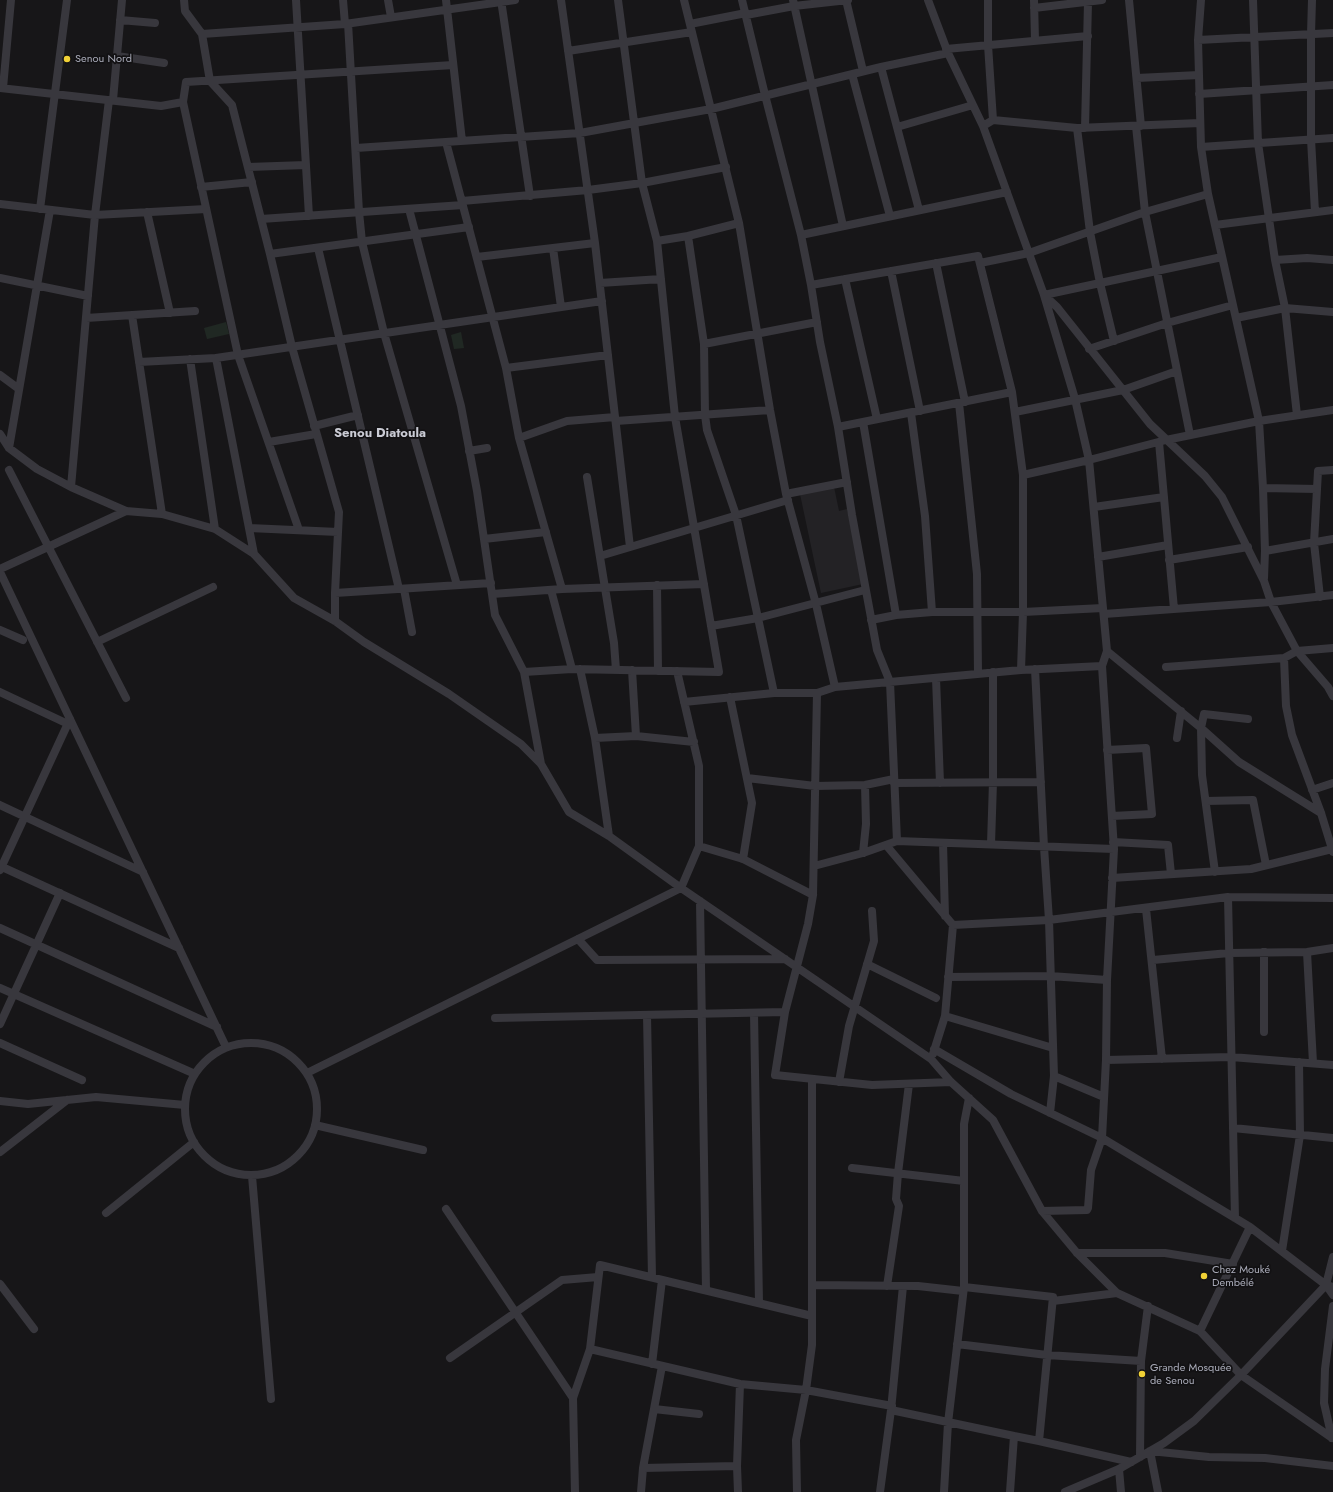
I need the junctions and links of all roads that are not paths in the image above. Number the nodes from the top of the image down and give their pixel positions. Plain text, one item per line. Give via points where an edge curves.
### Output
1 (11, 0) edge
2 (67, 0) edge
3 (122, 0) edge
4 (184, 0) edge
5 (296, 0) edge
6 (343, 0) edge
7 (388, 0) edge
8 (446, 0) edge
9 (515, 0) edge
10 (561, 0) edge
11 (618, 0) edge
12 (684, 0) edge
13 (742, 0) edge
14 (847, 0) edge
15 (928, 0) edge
16 (988, 0) edge
17 (1102, 0) edge
18 (1129, 0) edge
19 (1200, 0) edge
20 (1253, 0) edge
21 (1312, 0) edge
22 (501, 1) edge
23 (1075, 2) edge
24 (1088, 2) junction
25 (793, 3) edge
26 (1034, 4) edge
27 (447, 10) junction
28 (746, 14) junction
29 (391, 17) junction
30 (120, 20) junction
31 (155, 22) dead end
32 (347, 24) junction
33 (297, 27) junction
34 (691, 28) junction
35 (1333, 33) edge
36 (202, 34) junction
37 (1310, 34) junction
38 (1088, 36) junction
39 (1254, 37) junction
40 (1035, 40) junction
41 (1198, 40) junction
42 (624, 43) junction
43 (988, 45) junction
44 (568, 51) junction
45 (947, 51) junction
46 (117, 56) junction
47 (164, 63) dead end
48 (453, 65) junction
49 (881, 67) junction
50 (352, 71) junction
51 (863, 72) junction
52 (852, 74) junction
53 (300, 75) junction
54 (1198, 75) junction
55 (1137, 78) junction
56 (210, 81) junction
57 (811, 84) junction
58 (1333, 85) edge
59 (1311, 86) junction
60 (2, 88) edge
61 (1256, 89) junction
62 (54, 94) junction
63 (1199, 94) junction
64 (765, 95) junction
65 (111, 100) junction
66 (183, 102) junction
67 (973, 105) junction
68 (711, 109) junction
69 (993, 120) junction
70 (634, 123) junction
71 (1200, 123) junction
72 (983, 126) junction
73 (1139, 126) junction
74 (897, 127) junction
75 (1081, 128) junction
76 (580, 133) junction
77 (521, 137) junction
78 (1333, 138) edge
79 (1311, 139) junction
80 (462, 141) junction
81 (446, 142) junction
82 (1258, 143) junction
83 (1201, 147) junction
84 (356, 148) junction
85 (306, 165) junction
86 (248, 167) junction
87 (726, 167) junction
88 (252, 182) junction
89 (642, 183) junction
90 (202, 187) junction
91 (588, 190) junction
92 (1007, 192) junction
93 (1208, 194) junction
94 (530, 196) junction
95 (462, 203) junction
96 (0, 204) edge
97 (40, 209) junction
98 (206, 209) junction
99 (409, 209) junction
100 (50, 210) junction
101 (919, 210) junction
102 (1333, 210) edge
103 (147, 212) junction
104 (359, 212) junction
105 (1146, 212) junction
106 (1316, 212) junction
107 (95, 215) junction
108 (309, 216) junction
109 (890, 216) junction
110 (1269, 218) junction
111 (262, 219) junction
112 (739, 223) junction
113 (843, 226) junction
114 (1215, 226) junction
115 (469, 227) junction
116 (1090, 232) junction
117 (416, 234) junction
118 (801, 235) junction
119 (688, 236) junction
120 (657, 241) junction
121 (362, 242) junction
122 (595, 243) junction
123 (318, 248) junction
124 (553, 248) junction
125 (1030, 253) junction
126 (270, 254) junction
127 (1222, 257) junction
128 (477, 258) junction
129 (1275, 260) junction
130 (1333, 260) edge
131 (936, 263) junction
132 (980, 263) junction
133 (891, 271) junction
134 (1156, 271) junction
135 (0, 278) edge
136 (661, 279) junction
137 (846, 279) junction
138 (600, 283) junction
139 (1100, 283) junction
140 (811, 285) junction
141 (37, 286) junction
142 (88, 296) junction
143 (1044, 296) junction
144 (602, 301) junction
145 (1233, 305) junction
146 (561, 307) junction
147 (1284, 308) junction
148 (195, 311) dead end
149 (1333, 312) edge
150 (170, 313) junction
151 (132, 315) junction
152 (493, 317) junction
153 (86, 318) junction
154 (1236, 318) junction
155 (817, 322) junction
156 (1167, 323) junction
157 (440, 325) junction
158 (384, 333) junction
159 (758, 334) junction
160 (340, 340) junction
161 (1114, 341) junction
162 (704, 344) junction
163 (292, 347) junction
164 (1089, 349) junction
165 (238, 355) junction
166 (608, 355) junction
167 (216, 358) junction
168 (190, 359) junction
169 (139, 362) junction
170 (506, 368) junction
171 (1177, 371) junction
172 (0, 375) edge
173 (19, 389) junction
174 (1123, 390) junction
175 (1012, 392) junction
176 (1075, 399) junction
177 (962, 402) junction
178 (770, 410) junction
179 (1333, 410) edge
180 (920, 411) junction
181 (1015, 412) junction
182 (911, 413) junction
183 (358, 415) junction
184 (705, 415) junction
185 (1297, 415) junction
186 (675, 416) junction
187 (615, 419) junction
188 (877, 419) junction
189 (1259, 421) junction
190 (863, 422) junction
191 (838, 427) junction
192 (315, 430) junction
193 (0, 434) edge
194 (1190, 435) junction
195 (519, 438) junction
196 (1162, 441) junction
197 (268, 442) junction
198 (10, 448) junction
199 (487, 448) dead end
200 (469, 451) junction
201 (1089, 460) junction
202 (10, 470) dead end
203 (1333, 470) edge
204 (1023, 475) junction
205 (586, 477) dead end
206 (847, 482) junction
207 (71, 487) junction
208 (1263, 488) junction
209 (1317, 489) junction
210 (787, 497) junction
211 (1164, 498) junction
212 (1094, 507) junction
213 (126, 511) junction
214 (162, 514) junction
215 (736, 515) junction
216 (249, 528) junction
217 (695, 528) junction
218 (215, 529) junction
219 (299, 530) junction
220 (338, 532) junction
221 (546, 532) junction
222 (484, 539) junction
223 (1333, 539) edge
224 (1314, 543) junction
225 (1168, 545) junction
226 (48, 546) junction
227 (630, 547) junction
228 (1248, 547) junction
229 (1265, 551) junction
230 (254, 554) junction
231 (600, 556) junction
232 (1098, 557) junction
233 (1169, 560) junction
234 (0, 569) edge
235 (0, 572) edge
236 (4, 581) junction
237 (1264, 581) junction
238 (491, 583) junction
239 (704, 584) junction
240 (457, 585) junction
241 (657, 585) junction
242 (213, 586) dead end
243 (605, 588) junction
244 (401, 589) junction
245 (562, 589) junction
246 (551, 590) junction
247 (865, 590) junction
248 (0, 591) edge
249 (334, 593) junction
250 (492, 594) junction
251 (1333, 595) edge
252 (1320, 597) junction
253 (1271, 602) junction
254 (816, 604) junction
255 (1174, 609) junction
256 (1104, 611) junction
257 (932, 612) junction
258 (977, 612) junction
259 (1023, 612) junction
260 (896, 615) junction
261 (758, 618) junction
262 (872, 620) junction
263 (335, 621) junction
264 (711, 626) junction
265 (0, 630) edge
266 (412, 632) dead end
267 (23, 640) dead end
268 (97, 642) junction
269 (1333, 648) edge
270 (1107, 651) junction
271 (1297, 651) junction
272 (1284, 658) junction
273 (1102, 666) junction
274 (1166, 667) dead end
275 (576, 669) junction
276 (1035, 669) junction
277 (616, 670) junction
278 (632, 670) junction
279 (658, 670) junction
280 (1021, 670) junction
281 (677, 671) junction
282 (524, 672) junction
283 (993, 672) junction
284 (978, 674) junction
285 (936, 678) junction
286 (890, 682) junction
287 (835, 688) junction
288 (0, 692) edge
289 (774, 693) junction
290 (817, 694) junction
291 (1333, 696) edge
292 (730, 697) junction
293 (126, 698) dead end
294 (684, 702) junction
295 (1181, 711) junction
296 (1248, 719) dead end
297 (69, 721) junction
298 (1201, 728) junction
299 (636, 736) junction
300 (596, 738) junction
301 (1177, 738) dead end
302 (694, 742) junction
303 (1107, 750) junction
304 (541, 764) junction
305 (747, 778) junction
306 (894, 781) junction
307 (993, 782) junction
308 (1041, 782) junction
309 (940, 783) junction
310 (1333, 783) edge
311 (865, 785) junction
312 (815, 786) junction
313 (1312, 790) junction
314 (1206, 801) junction
315 (0, 805) edge
316 (1321, 814) junction
317 (1112, 816) junction
318 (25, 817) junction
319 (609, 836) junction
320 (897, 841) junction
321 (944, 843) junction
322 (991, 844) junction
323 (886, 845) junction
324 (1114, 845) junction
325 (700, 846) junction
326 (1044, 847) junction
327 (1333, 851) edge
328 (863, 853) junction
329 (743, 858) junction
330 (1266, 865) junction
331 (814, 866) junction
332 (1, 868) edge
333 (143, 872) junction
334 (1215, 872) junction
335 (1171, 874) junction
336 (1112, 878) junction
337 (681, 888) junction
338 (60, 893) junction
339 (813, 895) junction
340 (1228, 897) junction
341 (1333, 898) edge
342 (700, 901) junction
343 (1146, 909) junction
344 (872, 911) dead end
345 (1110, 913) junction
346 (945, 916) junction
347 (1049, 920) junction
348 (953, 925) junction
349 (0, 928) edge
350 (578, 939) junction
351 (36, 944) junction
352 (179, 948) junction
353 (1333, 948) edge
354 (1264, 952) junction
355 (1307, 952) junction
356 (1229, 953) junction
357 (701, 959) junction
358 (786, 959) junction
359 (1153, 960) junction
360 (867, 964) junction
361 (796, 967) junction
362 (1050, 976) junction
363 (948, 978) junction
364 (1107, 980) junction
365 (0, 988) edge
366 (14, 994) junction
367 (936, 998) dead end
368 (854, 1006) junction
369 (785, 1012) junction
370 (754, 1013) junction
371 (702, 1014) junction
372 (647, 1015) junction
373 (945, 1016) junction
374 (494, 1018) dead end
375 (0, 1024) edge
376 (217, 1027) junction
377 (1264, 1032) dead end
378 (0, 1043) edge
379 (226, 1047) junction
380 (1053, 1048) junction
381 (934, 1049) junction
382 (1231, 1057) junction
383 (931, 1059) junction
384 (1162, 1059) junction
385 (1106, 1060) junction
386 (1299, 1062) junction
387 (1313, 1063) junction
388 (1333, 1065) edge
389 (307, 1073) junction
390 (195, 1074) junction
391 (1054, 1076) junction
392 (82, 1080) dead end
393 (812, 1080) junction
394 (839, 1082) junction
395 (952, 1082) junction
396 (909, 1084) junction
397 (1104, 1097) junction
398 (969, 1098) junction
399 (67, 1100) junction
400 (0, 1101) edge
401 (185, 1105) junction
402 (1050, 1112) junction
403 (315, 1125) junction
404 (1233, 1128) junction
405 (1300, 1135) junction
406 (1102, 1138) junction
407 (1333, 1138) edge
408 (194, 1142) junction
409 (423, 1150) dead end
410 (0, 1152) edge
411 (852, 1168) dead end
412 (898, 1173) junction
413 (252, 1176) junction
414 (964, 1181) junction
415 (446, 1209) dead end
416 (1042, 1211) junction
417 (106, 1213) dead end
418 (1235, 1218) junction
419 (1250, 1227) junction
420 (1282, 1251) junction
421 (1078, 1253) junction
422 (1333, 1257) edge
423 (1232, 1264) junction
424 (652, 1277) junction
425 (598, 1278) junction
426 (662, 1280) junction
427 (0, 1284) edge
428 (812, 1285) junction
429 (887, 1286) junction
430 (903, 1286) junction
431 (1330, 1286) edge
432 (963, 1289) junction
433 (706, 1290) junction
434 (1117, 1293) junction
435 (1333, 1295) edge
436 (1053, 1301) junction
437 (759, 1303) junction
438 (1148, 1306) junction
439 (1333, 1306) edge
440 (516, 1313) junction
441 (812, 1316) junction
442 (34, 1329) dead end
443 (1200, 1331) junction
444 (957, 1344) junction
445 (590, 1349) junction
446 (1047, 1355) junction
447 (450, 1358) dead end
448 (1141, 1362) junction
449 (652, 1364) junction
450 (662, 1366) junction
451 (1241, 1374) junction
452 (740, 1384) junction
453 (806, 1390) junction
454 (573, 1398) junction
455 (271, 1399) dead end
456 (892, 1408) junction
457 (654, 1409) junction
458 (699, 1414) dead end
459 (948, 1422) junction
460 (1014, 1436) junction
461 (1332, 1439) edge
462 (1039, 1441) junction
463 (1150, 1451) junction
464 (1140, 1456) junction
465 (1131, 1462) junction
466 (737, 1466) junction
467 (1333, 1466) edge
468 (643, 1468) junction
469 (1119, 1469) junction
470 (575, 1492) edge
471 (642, 1492) edge
472 (738, 1492) edge
473 (797, 1492) edge
474 (880, 1492) edge
475 (944, 1492) edge
476 (1010, 1492) edge
477 (1065, 1492) edge
478 (1121, 1492) edge
479 (1158, 1492) edge

1 - 60 street
2 - 62 street
3 - 30 street
4 - 36 street via 185,11
5 - 33 street
6 - 32 street
7 - 29 street
8 - 27 street
9 - 22 street
10 - 44 street
11 - 42 street
12 - 34 street
13 - 28 street
14 - 25 street
14 - 51 street
15 - 45 street
16 - 43 street
17 - 24 street
18 - 55 street
19 - 41 street
20 - 39 street
21 - 37 street
22 - 27 street
22 - 77 street
23 - 24 street
23 - 26 street
24 - 38 street
25 - 28 street
25 - 57 street
26 - 40 street
27 - 29 street
27 - 48 street
28 - 34 street
28 - 64 street
29 - 32 street
30 - 31 street
30 - 46 street
32 - 33 street
32 - 50 street
33 - 36 street
33 - 53 street
34 - 42 street
34 - 68 street
35 - 37 street
36 - 56 street
37 - 39 street
37 - 59 street
38 - 40 street
38 - 75 street
39 - 41 street
39 - 61 street
40 - 43 street
41 - 54 street
42 - 44 street
42 - 70 street
43 - 45 street
43 - 69 street
44 - 76 street
45 - 49 street
45 - 67 street
46 - 47 street
46 - 65 street
48 - 50 street
48 - 80 street
49 - 51 street
49 - 74 street
50 - 53 street
50 - 84 street
51 - 52 street
52 - 57 street
52 - 109 street
53 - 56 street
53 - 85 street
54 - 55 street
54 - 63 street
55 - 73 street
56 - 66 street via 186,82
56 - 86 street via 232,105
57 - 64 street
57 - 113 street
58 - 59 street
59 - 61 street
59 - 79 street
60 - 62 street
61 - 63 street
61 - 82 street
62 - 65 street
62 - 97 street
63 - 71 street
64 - 68 street
64 - 118 street
65 - 66 street via 161,106
65 - 107 street
66 - 90 street
67 - 72 street
67 - 74 street
68 - 70 street
68 - 87 street
69 - 72 street
69 - 75 street
70 - 76 street
70 - 89 street
71 - 73 street
71 - 83 street
72 - 92 street
73 - 75 street
73 - 105 street
74 - 101 street
75 - 116 street
76 - 77 street
76 - 91 street
77 - 80 street
77 - 94 street
78 - 79 street
79 - 82 street
79 - 106 street
80 - 81 street
81 - 84 street
81 - 95 street
82 - 83 street
82 - 110 street
83 - 93 street
84 - 104 street
85 - 86 street
85 - 108 street
86 - 88 street
87 - 89 street
87 - 112 street
88 - 90 street
88 - 111 street
89 - 91 street
89 - 120 street
90 - 98 street
91 - 94 street
91 - 122 street
92 - 101 street
92 - 125 street
93 - 105 street
93 - 114 street
94 - 95 street
95 - 99 street
95 - 115 street
96 - 97 street
97 - 100 street
98 - 103 street
98 - 165 street
99 - 104 street
99 - 117 street
100 - 107 street
100 - 141 street
101 - 109 street
102 - 106 street
103 - 107 street
103 - 150 street
104 - 108 street
104 - 121 street
105 - 116 street
105 - 134 street
106 - 110 street
107 - 142 street
108 - 111 street
109 - 113 street
110 - 114 street
110 - 129 street
111 - 126 street
112 - 119 street
112 - 159 street
113 - 118 street
114 - 127 street
115 - 117 street
115 - 128 street
116 - 125 street
116 - 139 street
117 - 121 street
117 - 157 street
118 - 140 street
119 - 120 street
119 - 162 street
120 - 136 street
121 - 123 street
121 - 158 street
122 - 124 street
122 - 138 street
123 - 126 street
123 - 160 street
124 - 128 street
124 - 146 street
125 - 132 street
125 - 143 street
126 - 163 street
127 - 134 street
127 - 145 street
128 - 152 street
129 - 130 street
129 - 147 street
131 - 132 street via 978,256
131 - 133 street
131 - 177 street
132 - 175 street
133 - 137 street
133 - 180 street
134 - 139 street
134 - 156 street
135 - 141 street
136 - 138 street
136 - 186 street
137 - 140 street
137 - 188 street
138 - 144 street
139 - 143 street
139 - 161 street
140 - 155 street
141 - 142 street
141 - 173 street
142 - 153 street
143 - 164 street via 1057,307
143 - 176 street
144 - 146 street
144 - 166 street
145 - 154 street
145 - 156 street
146 - 152 street
147 - 149 street
147 - 154 street
147 - 185 street
148 - 150 street
150 - 151 street
151 - 153 street
151 - 169 street
152 - 157 street
152 - 170 street
153 - 207 street
154 - 189 street
155 - 159 street
155 - 191 street
156 - 161 street
156 - 171 street
157 - 158 street
157 - 200 street via 461,406
158 - 160 street
158 - 240 street
159 - 162 street
159 - 178 street
160 - 163 street
160 - 183 street
161 - 164 street
162 - 184 street
163 - 165 street
163 - 192 street
164 - 174 street
165 - 167 street
165 - 197 street
166 - 170 street
166 - 187 street
167 - 168 street
167 - 216 street
168 - 169 street
168 - 218 street
169 - 214 street
170 - 195 street
171 - 174 street
171 - 194 street
172 - 173 street
173 - 198 street
174 - 176 street
174 - 196 street
175 - 177 street
175 - 181 street
176 - 181 street
176 - 201 street
177 - 180 street
177 - 258 street via 977,574
178 - 184 street
178 - 210 street
179 - 185 street
180 - 182 street
181 - 204 street
182 - 188 street
182 - 257 street via 925,516
183 - 192 street
183 - 244 street
184 - 186 street
184 - 215 street via 706,430
185 - 189 street
186 - 187 street
186 - 217 street
187 - 195 street via 567,421
187 - 227 street
188 - 190 street
189 - 194 street
189 - 208 street
190 - 191 street
190 - 260 street
191 - 206 street
192 - 197 street
192 - 220 street via 339,512
193 - 198 street
194 - 196 street
195 - 221 street
196 - 201 street
196 - 211 street
196 - 228 street via 1205,476 1222,497
197 - 219 street
198 - 207 street via 37,469
199 - 200 street
200 - 222 street
201 - 204 street
201 - 212 street
202 - 226 street
203 - 209 street via 1318,471
204 - 259 street
205 - 231 street
206 - 210 street
206 - 247 street
207 - 213 street
208 - 209 street
208 - 229 street
209 - 224 street
210 - 215 street
210 - 254 street
211 - 212 street
211 - 225 street
212 - 232 street
213 - 214 street
213 - 226 street
214 - 218 street
215 - 217 street
215 - 261 street
216 - 219 street
216 - 230 street
217 - 227 street
217 - 239 street
218 - 230 street
219 - 220 street
220 - 249 street
221 - 222 street
221 - 245 street
222 - 238 street
223 - 224 street
224 - 229 street
224 - 252 street
225 - 232 street
225 - 233 street
226 - 234 street
226 - 268 street
227 - 231 street
228 - 233 street
228 - 237 street
229 - 237 street
230 - 263 street via 294,598
231 - 243 street
232 - 256 street
233 - 255 street
235 - 236 street
236 - 248 street
236 - 297 street
237 - 253 street
238 - 240 street
238 - 250 street
239 - 241 street
239 - 264 street
240 - 244 street
241 - 243 street
241 - 279 street
242 - 268 street
243 - 245 street
243 - 277 street
244 - 249 street
244 - 266 street
245 - 246 street
246 - 250 street
246 - 275 street
247 - 254 street
247 - 262 street
249 - 263 street
250 - 282 street via 495,615
251 - 252 street
252 - 253 street
253 - 255 street
253 - 271 street
254 - 261 street
254 - 287 street
255 - 256 street
256 - 259 street
256 - 270 street
257 - 258 street
257 - 260 street
258 - 259 street
258 - 284 street
259 - 280 street
260 - 262 street
261 - 264 street
261 - 289 street
262 - 286 street via 877,650
263 - 304 street via 364,642 449,694 521,744
264 - 281 street via 719,672
265 - 267 street
268 - 293 street
269 - 271 street
270 - 273 street
270 - 295 street
271 - 272 street
271 - 291 street
272 - 274 street
272 - 313 street via 1286,706 1292,735
273 - 276 street
273 - 303 street
275 - 277 street
275 - 282 street
275 - 300 street
276 - 280 street
276 - 308 street
277 - 278 street
278 - 279 street
278 - 299 street
279 - 281 street
280 - 283 street
281 - 294 street
282 - 304 street
283 - 284 street
283 - 307 street
284 - 285 street
285 - 286 street
285 - 309 street
286 - 287 street
286 - 306 street
287 - 290 street
288 - 297 street
289 - 290 street
289 - 292 street
290 - 312 street
292 - 294 street
292 - 305 street
294 - 302 street
295 - 298 street
295 - 301 street
296 - 298 street via 1204,714
297 - 318 street
297 - 333 street
298 - 314 street via 1202,775
298 - 316 street via 1240,762
299 - 300 street
299 - 302 street
300 - 319 street
302 - 325 street via 699,766
303 - 317 street
303 - 317 street via 1146,748 1152,814
304 - 319 street via 569,812
305 - 312 street
305 - 329 street via 752,803
306 - 309 street
306 - 311 street
306 - 320 street
307 - 308 street
307 - 309 street
307 - 322 street
308 - 326 street
310 - 313 street
311 - 312 street
311 - 328 street via 866,824
312 - 331 street
313 - 316 street
314 - 330 street via 1253,800
314 - 334 street
315 - 318 street
316 - 327 street
317 - 324 street
318 - 332 street
318 - 333 street
319 - 337 street
320 - 321 street
320 - 323 street
321 - 322 street
321 - 346 street
322 - 326 street
323 - 328 street
323 - 346 street
324 - 326 street
324 - 335 street via 1168,845
324 - 336 street
325 - 329 street
325 - 337 street
326 - 347 street
327 - 330 street
328 - 331 street
329 - 339 street
330 - 334 street
331 - 339 street
332 - 338 street
333 - 352 street
334 - 335 street
335 - 336 street
336 - 345 street
337 - 342 street
337 - 350 street
338 - 351 street
338 - 352 street
339 - 361 street
340 - 341 street
340 - 343 street
340 - 356 street
342 - 357 street
342 - 358 street
343 - 345 street
343 - 359 street
344 - 360 street via 874,941
345 - 347 street
345 - 364 street
346 - 348 street
347 - 348 street
347 - 362 street
348 - 363 street
349 - 351 street
350 - 357 street via 597,960
350 - 389 street
351 - 366 street
351 - 376 street
352 - 376 street
353 - 355 street
354 - 355 street
354 - 356 street
354 - 377 street
355 - 387 street
356 - 359 street
356 - 382 street
357 - 358 street
357 - 371 street
358 - 361 street
359 - 384 street
360 - 367 street
360 - 368 street
361 - 368 street
361 - 369 street
362 - 363 street
362 - 364 street
362 - 380 street
363 - 373 street
364 - 385 street
365 - 366 street
366 - 375 street
366 - 390 street
368 - 383 street
368 - 394 street via 848,1026
369 - 370 street
369 - 393 street via 775,1075
370 - 371 street
370 - 437 street
371 - 372 street
371 - 433 street
372 - 374 street
372 - 424 street
373 - 380 street
373 - 381 street
376 - 379 street
378 - 392 street
379 - 389 street via 251,1042 275,1047 290,1054
379 - 390 street via 205,1061
380 - 391 street
381 - 383 street
381 - 402 street via 1011,1094
382 - 384 street
382 - 386 street
382 - 404 street
383 - 395 street
384 - 385 street
385 - 397 street
386 - 387 street
386 - 405 street
387 - 388 street
389 - 403 street via 316,1096
390 - 401 street via 188,1089
391 - 397 street
391 - 402 street
393 - 394 street
393 - 428 street
394 - 396 street via 872,1085
395 - 396 street
395 - 398 street
396 - 412 street
397 - 406 street
398 - 414 street via 964,1124
398 - 416 street via 992,1120
399 - 400 street via 28,1104
399 - 401 street via 96,1097
399 - 410 street
401 - 408 street via 186,1122
402 - 406 street
403 - 409 street
403 - 413 street via 307,1144 290,1162 276,1171
404 - 405 street
404 - 418 street
405 - 407 street
405 - 420 street
406 - 416 street via 1091,1170 1087,1210
406 - 418 street
408 - 413 street via 206,1158 220,1168 235,1174
408 - 417 street
411 - 412 street
412 - 414 street
412 - 429 street via 896,1199 899,1206
413 - 455 street
414 - 432 street
415 - 440 street
416 - 421 street
418 - 419 street
419 - 420 street
419 - 423 street
420 - 431 street
421 - 423 street via 1165,1253
421 - 434 street
422 - 431 street
423 - 443 street
424 - 425 street via 600,1265
424 - 426 street
425 - 440 street via 562,1280
425 - 445 street
426 - 433 street
426 - 449 street
427 - 442 street
428 - 429 street
428 - 441 street
429 - 430 street
430 - 432 street
430 - 456 street
431 - 435 street
431 - 451 street
432 - 436 street via 1053,1297
432 - 444 street
433 - 437 street
434 - 436 street
434 - 438 street
436 - 446 street
437 - 441 street
438 - 443 street
438 - 448 street
439 - 461 street via 1325,1369 1324,1403
440 - 447 street
440 - 454 street
441 - 453 street via 812,1345
443 - 451 street
444 - 446 street
444 - 459 street
445 - 449 street
445 - 454 street
446 - 448 street
446 - 462 street
448 - 464 street
449 - 450 street
450 - 452 street
450 - 457 street
451 - 461 street
451 - 463 street via 1194,1421
452 - 453 street
452 - 466 street
453 - 456 street
453 - 473 street via 796,1440
454 - 470 street
456 - 459 street
456 - 474 street
457 - 458 street
457 - 468 street
459 - 460 street
459 - 475 street
460 - 462 street
460 - 476 street
462 - 465 street
463 - 464 street
463 - 467 street via 1209,1457 1265,1458
463 - 479 street
464 - 465 street
465 - 469 street
466 - 468 street
466 - 472 street
468 - 471 street
469 - 477 street
469 - 478 street

